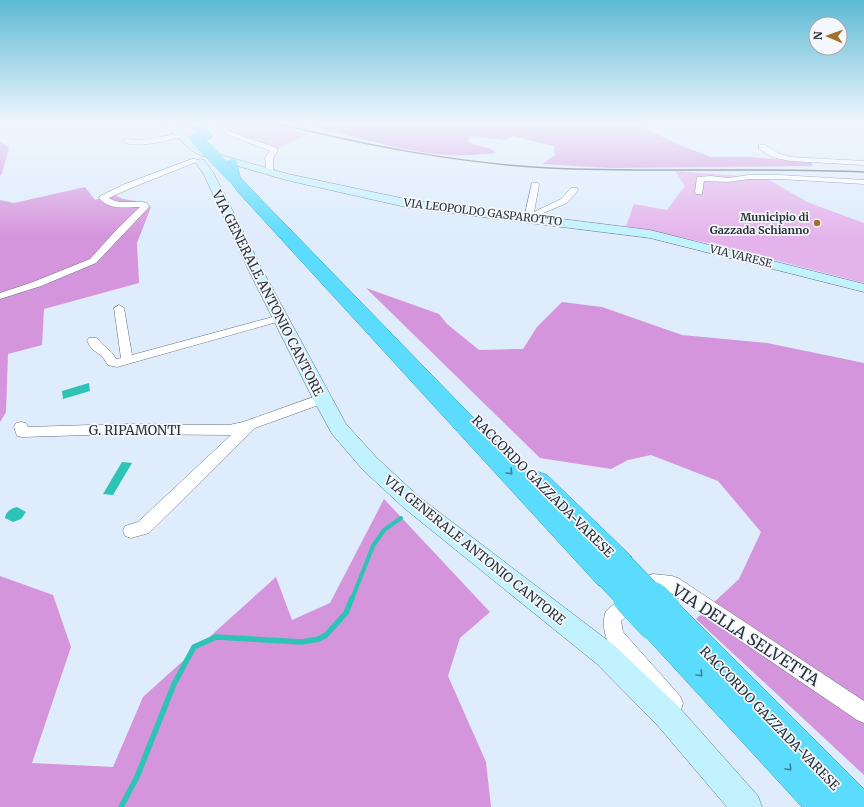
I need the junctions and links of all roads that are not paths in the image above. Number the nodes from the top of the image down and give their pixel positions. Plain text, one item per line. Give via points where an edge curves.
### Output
1 (200, 161) edge
2 (206, 161) edge
3 (217, 161) edge
4 (227, 161) edge
5 (230, 161) edge
6 (269, 161) edge
7 (821, 161) edge
8 (233, 163) junction
9 (864, 163) edge
10 (249, 181) junction
11 (864, 182) edge
12 (535, 185) dead end
13 (574, 190) dead end
14 (699, 192) dead end
15 (531, 219) junction
16 (616, 229) joint
17 (864, 288) edge
18 (0, 296) edge
19 (119, 308) dead end
20 (280, 318) junction
21 (93, 341) dead end
22 (128, 361) junction
23 (322, 399) junction
24 (251, 424) junction
25 (21, 427) dead end
26 (131, 531) dead end
27 (660, 617) junction
28 (864, 713) edge
29 (668, 716) junction
30 (747, 807) edge
31 (826, 807) edge
32 (857, 807) edge

1 - 18 street via 122,188 103,198 114,205 141,204 145,207 93,262
2 - 20 main road, VIA GENERALE ANTONIO CANTORE
3 - 8 main road, VIA LEOPOLDO GASPAROTTO
4 - 10 highway, RACCORDO GAZZADA-VARESE, bridge
5 - 8 highway, RACCORDO GAZZADA-VARESE
6 - 10 street via 270,168
7 - 9 street
8 - 10 highway, RACCORDO GAZZADA-VARESE
8 - 10 highway
8 - 10 main road, VIA LEOPOLDO GASPAROTTO
10 - 15 main road, VIA LEOPOLDO GASPAROTTO via 325,186 410,204
10 - 27 highway, RACCORDO GAZZADA-VARESE, bridge
11 - 14 street via 780,177 728,180 711,178 700,179
12 - 15 street
13 - 15 street via 564,201 538,212
15 - 16 main road, VIA LEOPOLDO GASPAROTTO
16 - 17 main road, VIA VARESE via 714,249
19 - 22 street
20 - 22 street
20 - 23 main road, VIA GENERALE ANTONIO CANTORE
21 - 22 street via 107,353 112,362
23 - 24 street, G. RIPAMONTI
23 - 29 main road, VIA GENERALE ANTONIO CANTORE via 339,429 370,464 411,502 606,655
24 - 25 street, G. RIPAMONTI via 229,430 121,429 22,432
24 - 26 street, G. RIPAMONTI via 143,528
27 -> 31 highway, RACCORDO GAZZADA-VARESE
27 - 32 highway, RACCORDO GAZZADA-VARESE
28 - 29 street, VIA DELLA SELVETTA via 672,584 653,582 612,617 612,623 614,636 673,703
29 - 30 main road, VIA GENERALE ANTONIO CANTORE

